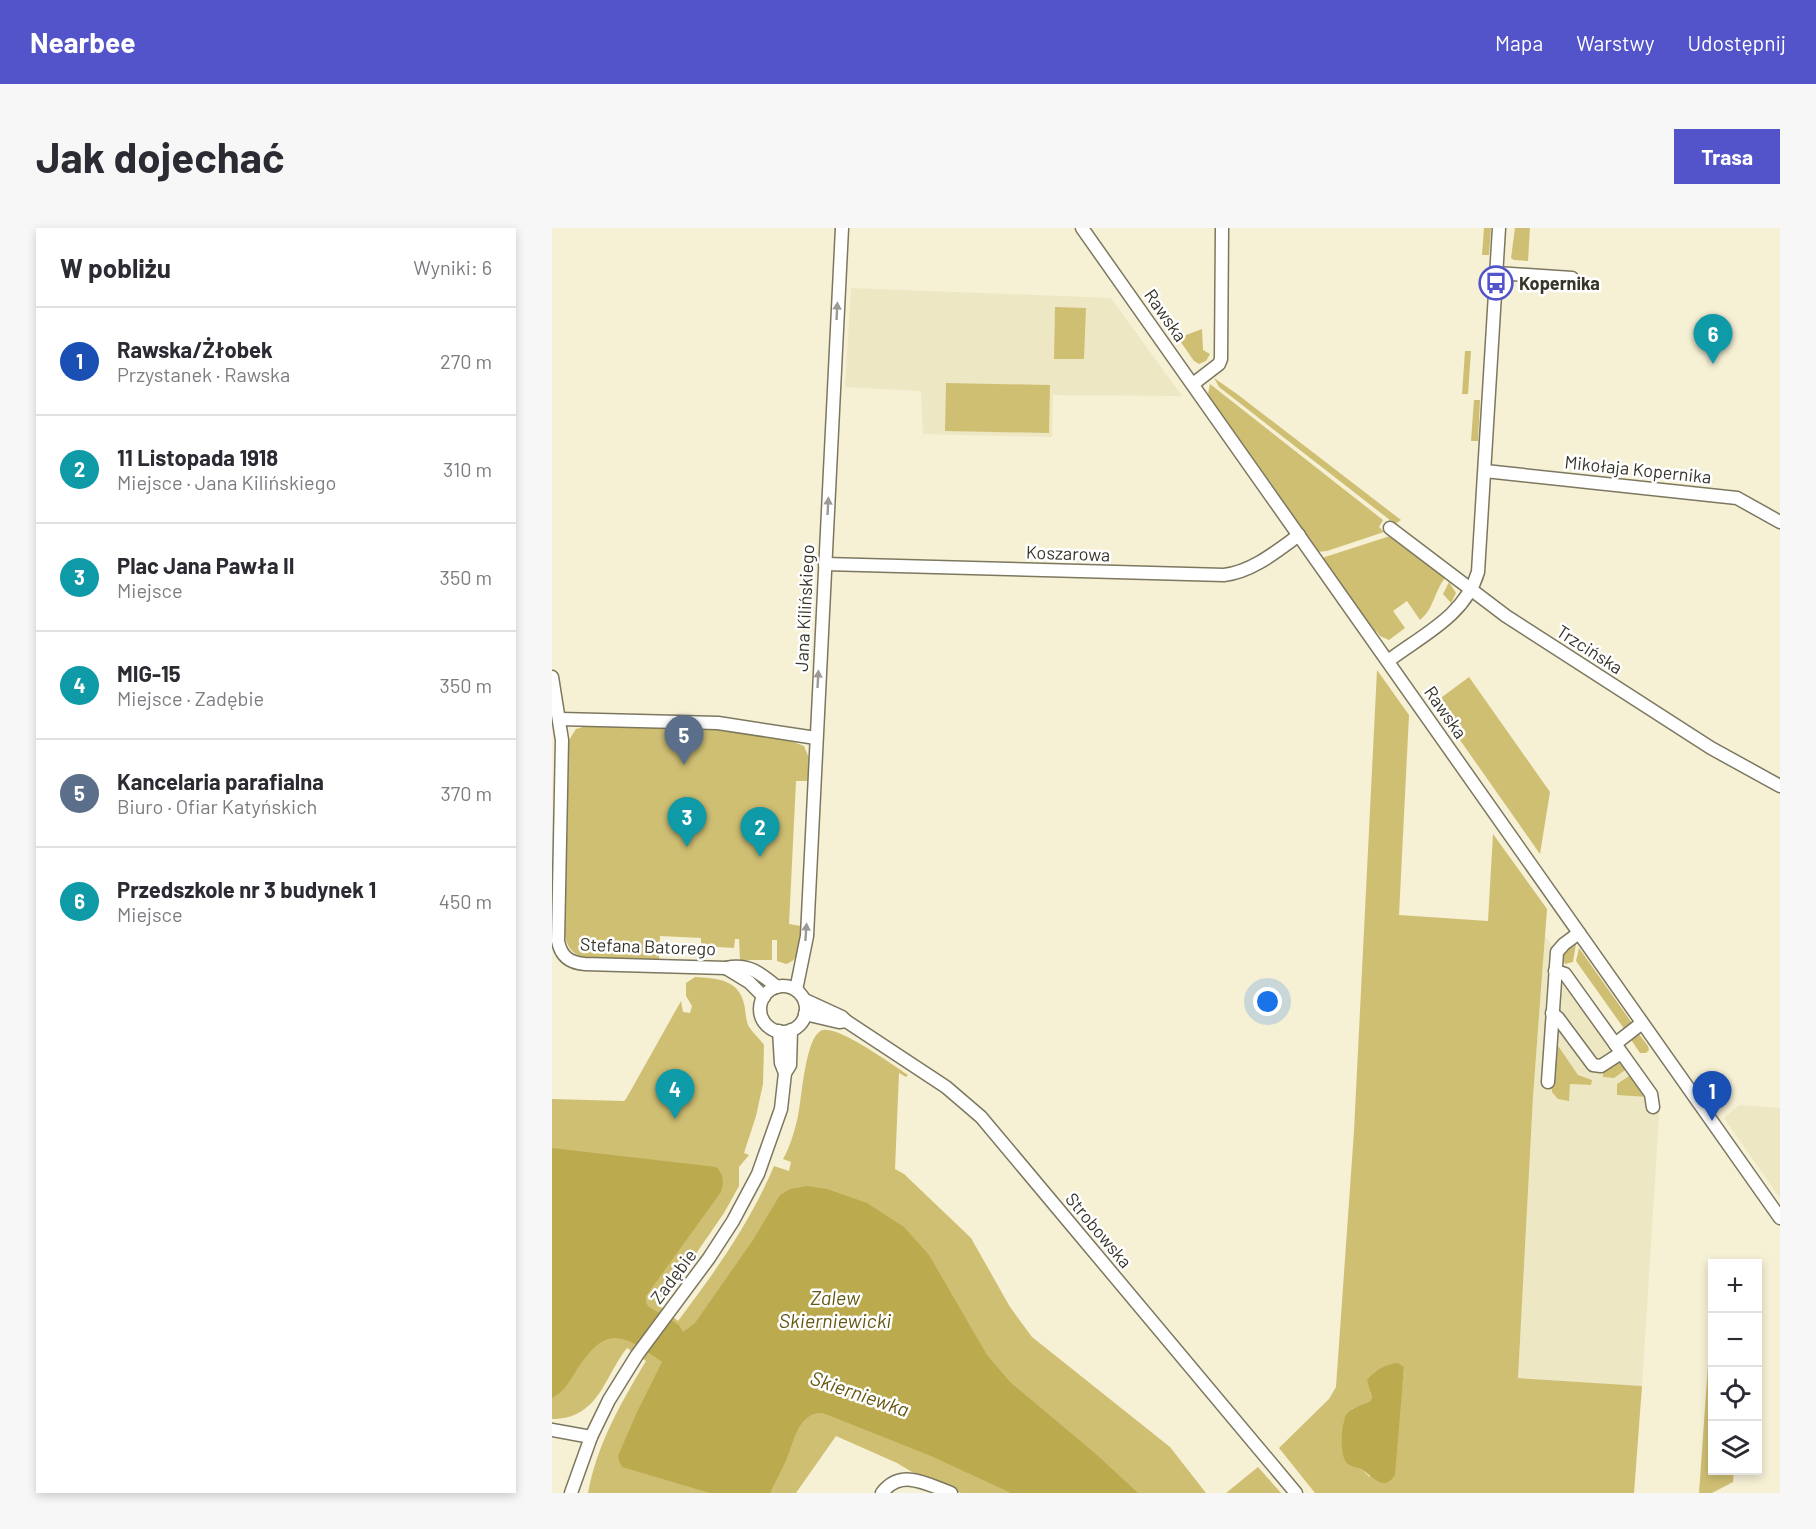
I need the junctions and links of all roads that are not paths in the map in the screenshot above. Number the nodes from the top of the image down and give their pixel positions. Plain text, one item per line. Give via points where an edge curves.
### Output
1 (842, 228) edge
2 (1082, 228) edge
3 (1222, 228) edge
4 (1499, 228) edge
5 (1497, 273) junction
6 (1572, 278) dead end
7 (1193, 384) junction
8 (1485, 471) junction
9 (1780, 522) edge
10 (1390, 528) dead end
11 (1299, 535) junction
12 (825, 564) junction
13 (1472, 590) junction
14 (1388, 661) junction
15 (552, 677) edge
16 (555, 706) edge
17 (560, 719) junction
18 (816, 738) junction
19 (1780, 786) edge
20 (1579, 933) junction
21 (726, 968) junction
22 (1555, 970) junction
23 (777, 987) junction
24 (796, 990) junction
25 (764, 997) junction
26 (805, 1000) junction
27 (1552, 1013) junction
28 (805, 1014) junction
29 (846, 1022) junction
30 (1642, 1023) junction
31 (785, 1030) junction
32 (1618, 1048) junction
33 (1548, 1082) dead end
34 (1653, 1107) dead end
35 (1780, 1218) edge
36 (552, 1430) edge
37 (591, 1437) junction
38 (571, 1493) edge
39 (882, 1493) edge
40 (951, 1493) edge
41 (1296, 1493) edge

12 -> 1 street, Jana Kilińskiego
2 - 7 street, Rawska
3 - 7 street via 1221,359
4 - 5 street
5 - 6 street
5 - 8 street
7 - 11 street, Rawska
8 - 9 street, Mikołaja Kopernika via 1737,498
8 - 13 street via 1479,572
10 - 13 street, Trzcińska
11 - 12 street, Koszarowa via 1237,574 1224,575
11 - 14 street, Rawska
18 -> 12 street, Jana Kilińskiego
13 - 14 street via 1460,607
13 - 19 street, Trzcińska via 1644,706
14 - 20 street, Rawska
15 - 16 street, Stefana Batorego
16 - 17 street, Stefana Batorego
17 - 18 street via 718,723
17 - 21 street, Stefana Batorego via 561,953 577,963
24 -> 18 street, Jana Kilińskiego via 807,936
20 - 22 street via 1559,950
20 - 30 street, Rawska
21 - 23 street, Stefana Batorego via 751,968
21 - 25 street, Stefana Batorego
22 - 27 street
22 - 32 street via 1568,977
23 - 24 street
23 - 25 street
24 - 26 street
25 - 31 street via 760,1007 764,1020
26 - 28 street
26 - 29 street, Strobowska via 836,1013
27 - 32 street via 1593,1065 1603,1065
27 - 33 street
28 - 29 street, Strobowska
28 - 31 street via 801,1023
29 - 41 street, Strobowska via 946,1087 981,1117
30 - 32 street
30 - 35 street, Rawska
31 - 37 street, Zadębie via 781,1109 753,1183 733,1221 637,1355
32 - 34 street via 1651,1094
36 - 37 street
37 - 38 street, Zadębie
39 - 40 street via 898,1480 908,1479

